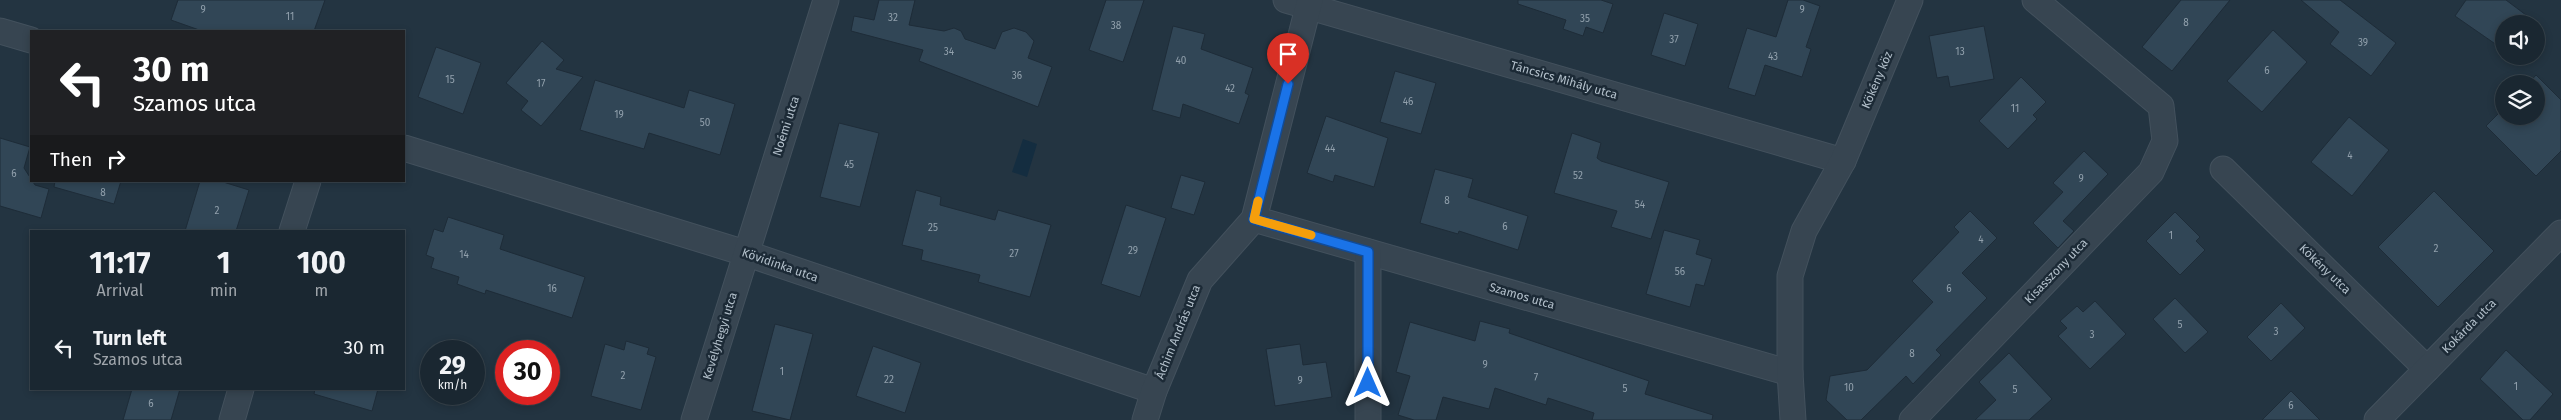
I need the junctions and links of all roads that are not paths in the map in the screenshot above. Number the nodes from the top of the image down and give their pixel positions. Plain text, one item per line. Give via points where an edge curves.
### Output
1 (826, 0) edge
2 (1910, 0) edge
3 (2035, 0) edge
4 (1301, 2) edge
5 (0, 31) edge
6 (30, 40) edge
7 (405, 148) edge
8 (1843, 161) junction
9 (2222, 169) dead end
10 (308, 182) edge
11 (1254, 219) junction
12 (292, 230) edge
13 (2561, 233) edge
14 (1368, 252) junction
15 (745, 253) junction
16 (2427, 369) junction
17 (1790, 373) junction
18 (242, 390) edge
19 (1154, 391) junction
20 (232, 420) edge
21 (694, 420) edge
22 (1145, 420) edge
23 (1368, 420) edge
24 (1793, 420) edge
25 (1912, 420) edge
26 (2377, 420) edge

1 - 15 street, Noémi utca
2 - 8 street, Kökény köz
3 - 25 street, Kisasszony utca via 2161,106 2166,141 2151,172
4 - 8 street, Táncsics Mihály utca
4 - 11 street, Áchim András utca
5 - 6 street
7 - 15 street, Kövidinka utca
8 - 17 street, Kökény köz via 1804,231 1790,276
9 - 16 street, Kökény utca
10 - 12 street
11 - 14 street, Szamos utca
11 - 19 street, Áchim András utca via 1200,280
13 - 16 street, Kokárda utca
14 - 17 street, Szamos utca
14 - 23 street
15 - 19 street, Kövidinka utca
15 - 21 street, Kevélyhegyi utca
16 - 26 street, Kokárda utca
17 - 24 street, Kökény köz
18 - 20 street
19 - 22 street, Áchim András utca

